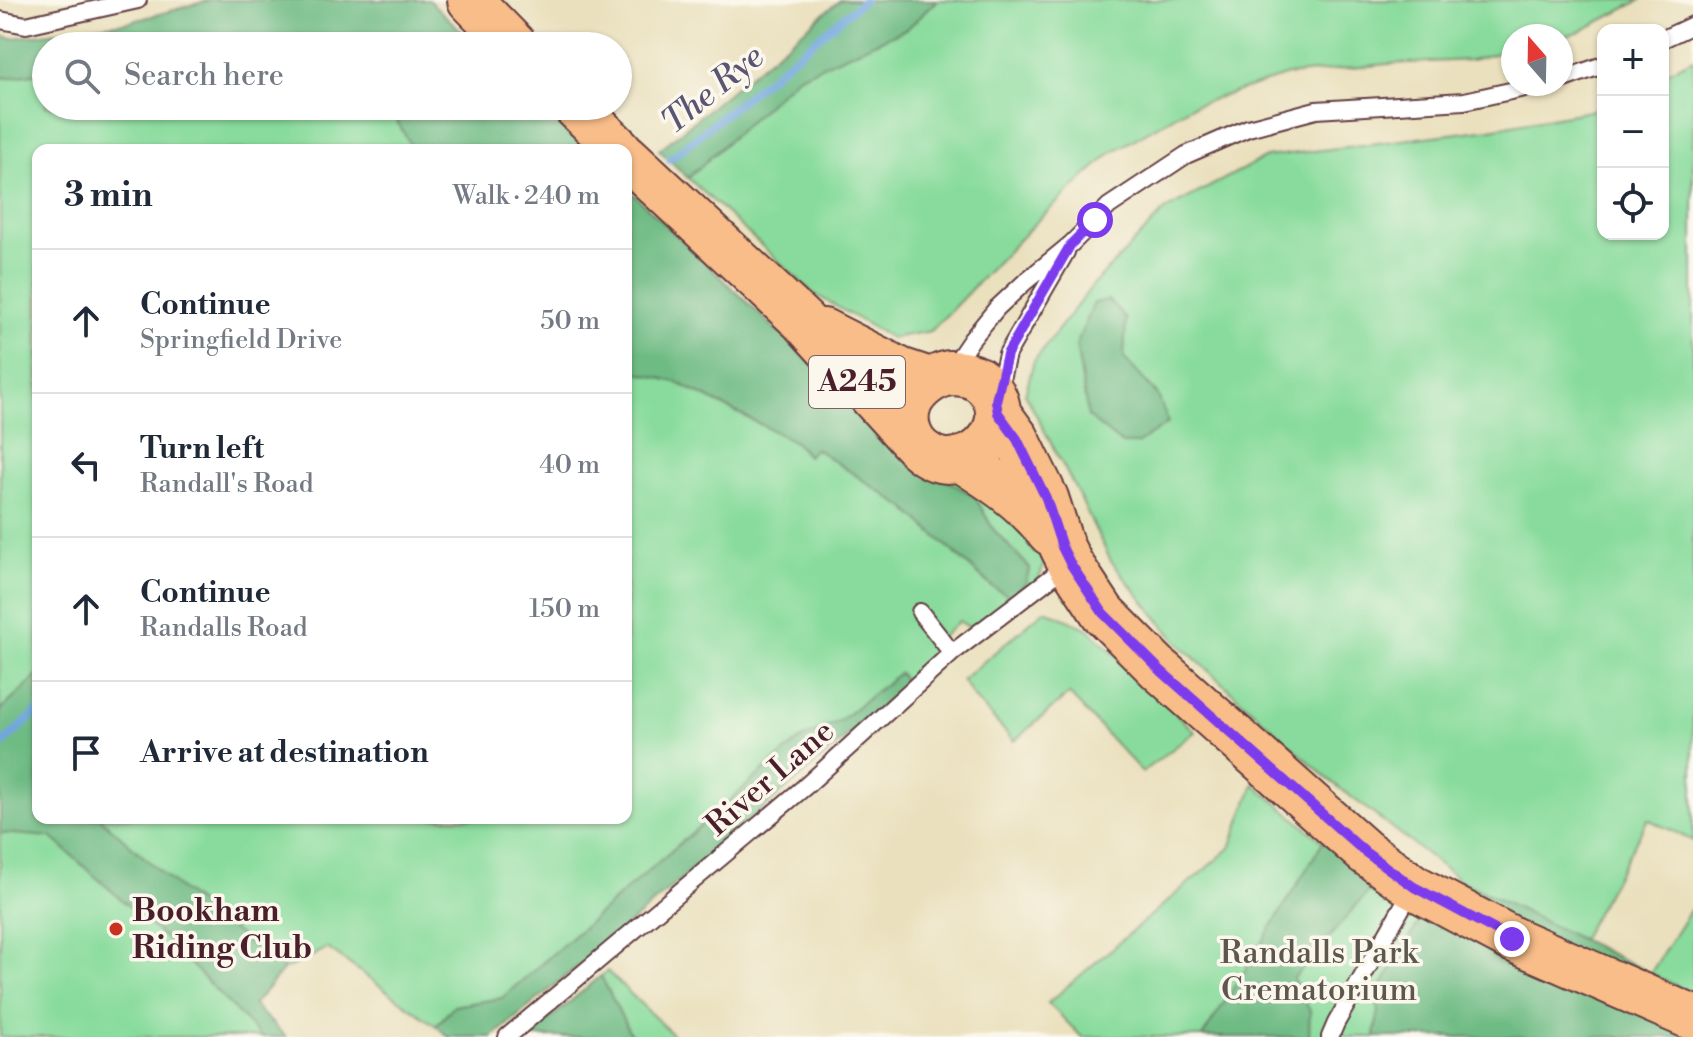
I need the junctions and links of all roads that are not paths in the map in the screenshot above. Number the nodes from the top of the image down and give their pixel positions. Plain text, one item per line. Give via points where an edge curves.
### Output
1 (138, 0) edge
2 (470, 0) edge
3 (0, 20) edge
4 (1693, 25) edge
5 (501, 32) edge
6 (1669, 36) edge
7 (1597, 67) edge
8 (1573, 76) edge
9 (1501, 93) edge
10 (589, 120) edge
11 (614, 144) edge
12 (632, 162) edge
13 (1071, 244) junction
14 (803, 321) junction
15 (939, 376) junction
16 (997, 407) junction
17 (913, 442) junction
18 (960, 459) junction
19 (1066, 555) junction
20 (920, 612) dead end
21 (952, 653) junction
22 (1414, 887) junction
23 (1693, 1018) edge
24 (507, 1037) edge
25 (1330, 1037) edge

1 - 3 lane via 26,25
2 - 5 main road
4 - 6 lane
7 - 8 lane
9 - 13 lane via 1464,101 1316,110 1248,128 1186,155 1109,206
10 - 11 main road, A245
12 - 14 main road, A245
13 - 15 lane via 997,308
13 - 16 lane via 1007,354
14 - 15 main road, A245 via 900,370
14 - 17 main road, A245
15 - 16 main road via 964,373 977,379
15 - 17 main road via 911,401 907,426
16 - 18 main road via 992,438
16 - 19 main road via 1046,498
17 - 18 main road via 934,459
18 - 19 main road via 1033,511
19 - 21 lane, River Lane
19 - 22 main road via 1103,613 1159,669 1365,852
20 - 21 lane
21 - 24 lane, River Lane via 807,785
22 - 23 main road via 1512,939
22 - 25 lane

